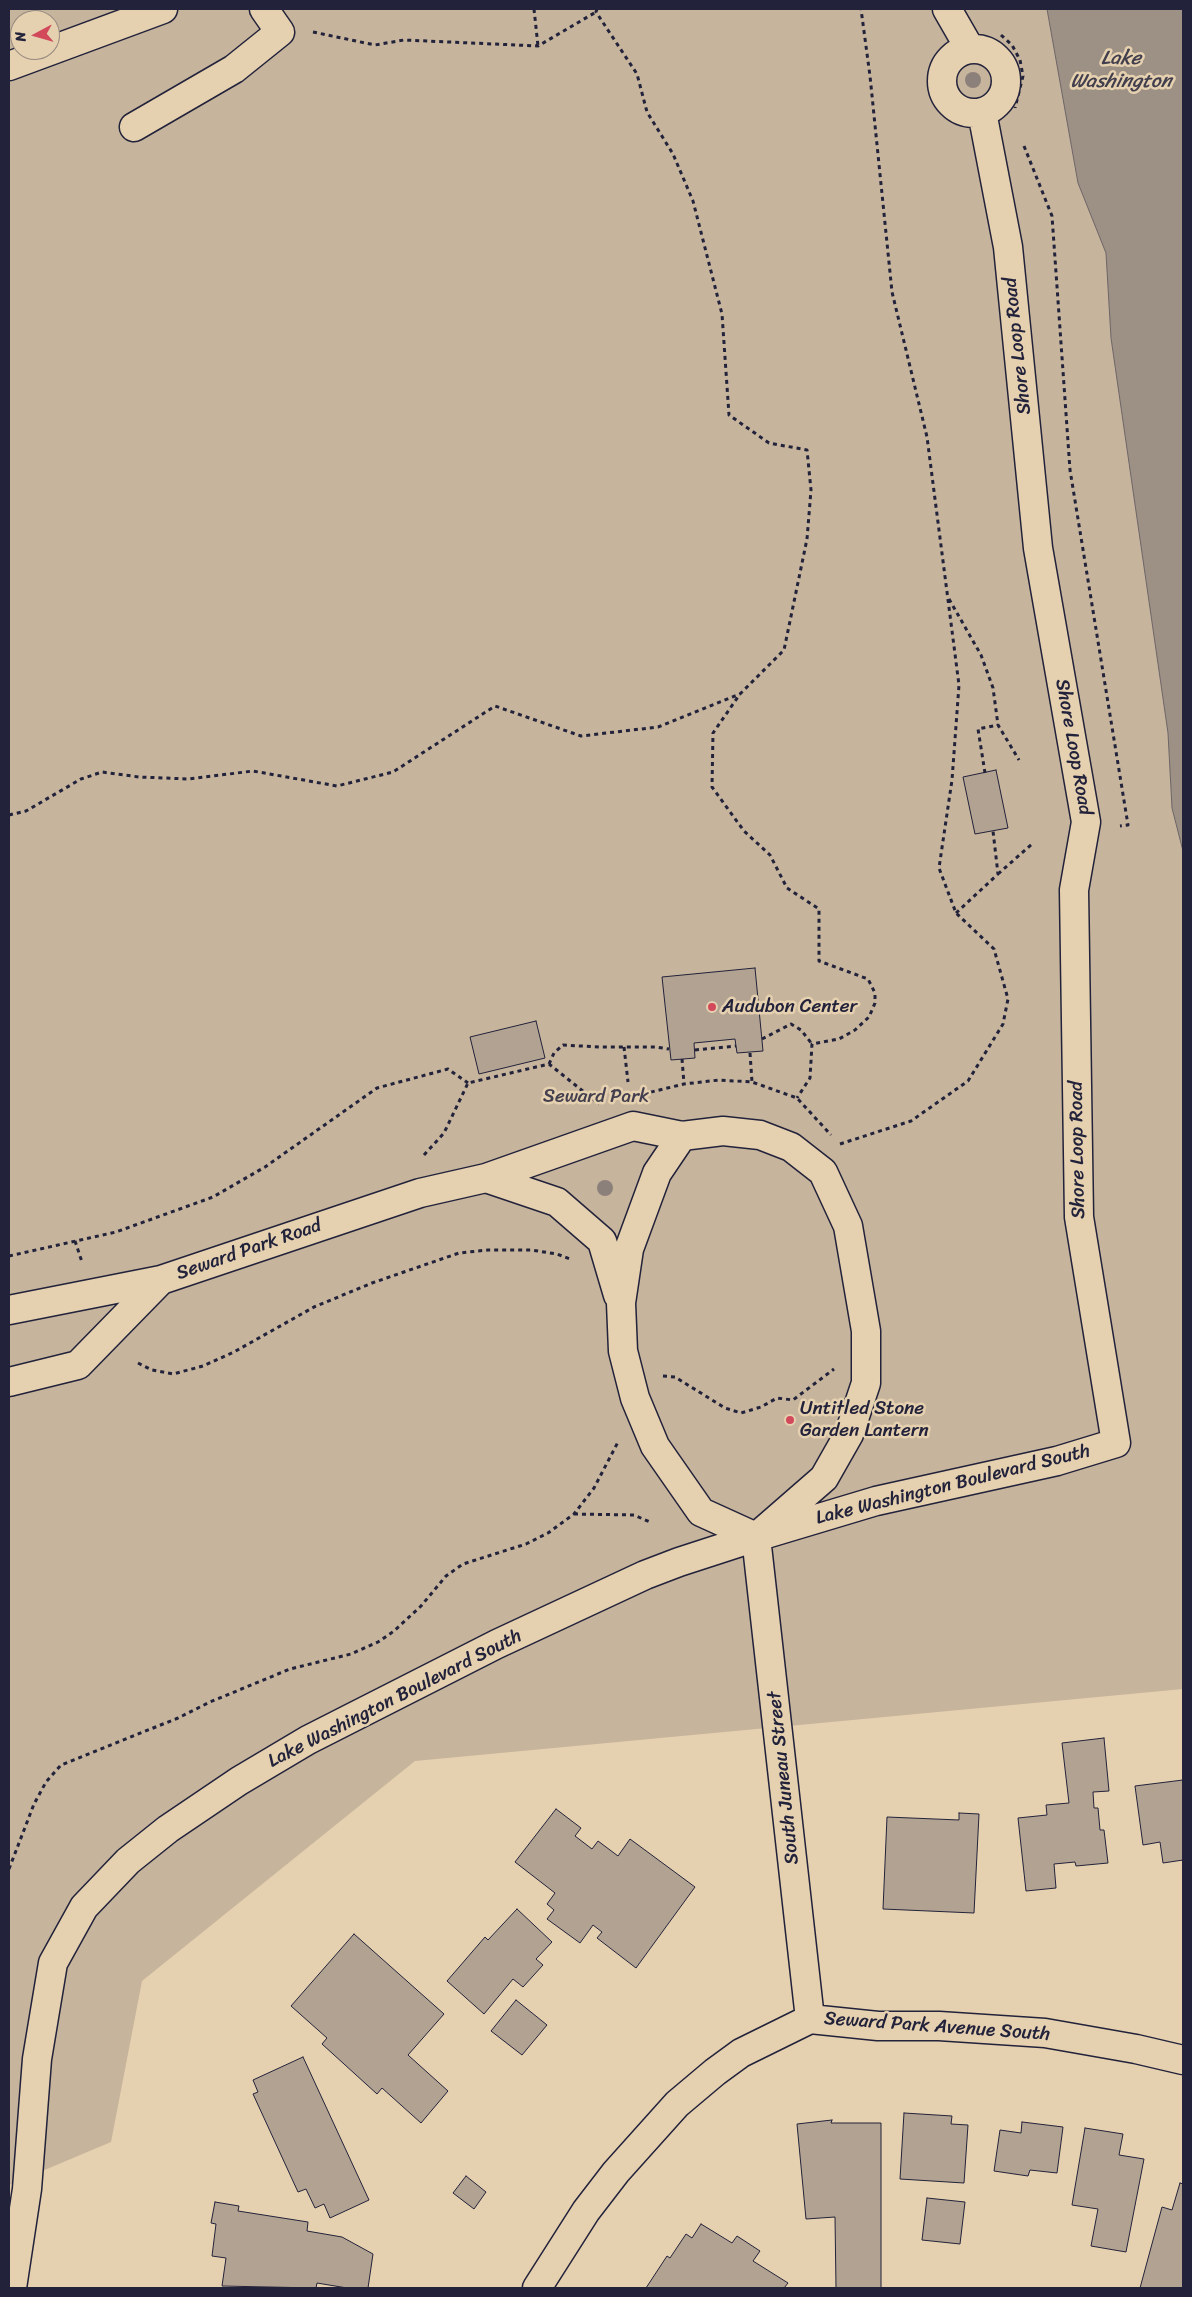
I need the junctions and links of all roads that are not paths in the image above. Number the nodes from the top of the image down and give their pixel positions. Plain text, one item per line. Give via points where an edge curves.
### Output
1 (163, 9) edge
2 (264, 9) edge
3 (952, 16) edge
4 (970, 48) junction
5 (9, 66) edge
6 (982, 112) junction
7 (134, 127) dead end
8 (682, 1136) junction
9 (486, 1178) junction
10 (160, 1280) junction
11 (621, 1303) junction
12 (9, 1310) edge
13 (9, 1382) edge
14 (1116, 1443) joint
15 (756, 1537) junction
16 (810, 2019) junction
17 (1183, 2060) edge
18 (12, 2288) edge
19 (537, 2288) edge

1 - 5 street
2 - 7 street via 280,32 234,69
3 - 4 street
4 - 6 street via 989,51 1003,65 1006,75 1007,84 1001,98
4 - 6 street via 960,52 945,66 942,86 952,105 961,110
6 - 14 street, Shore Loop Road via 1008,247 1038,548 1086,822 1074,890 1079,1217
8 - 9 street, Seward Park Road via 633,1126
8 - 11 street via 657,1173 640,1215 629,1250
8 - 15 street, Seward Park Road via 723,1131 760,1135 791,1147 823,1172 848,1226 866,1331 866,1383 849,1434 824,1478
9 - 10 street, Seward Park Road via 420,1193
9 - 11 street via 557,1202 602,1241
10 - 12 street, Seward Park Road
10 - 13 street via 78,1365
11 - 15 street via 623,1351 635,1398 655,1446 701,1512
14 - 15 street, Lake Washington Boulevard South via 1057,1461 876,1501
15 - 16 street, South Juneau Street
15 - 18 street, Lake Washington Boulevard South via 645,1575 497,1644 308,1740 239,1781 168,1829 128,1861 84,1907 53,1963 37,2058 27,2189
16 - 17 street, Seward Park Avenue South via 878,2026 939,2026 1045,2033 1136,2048
16 - 19 street, Seward Park Avenue South via 742,2053 677,2104 610,2180

